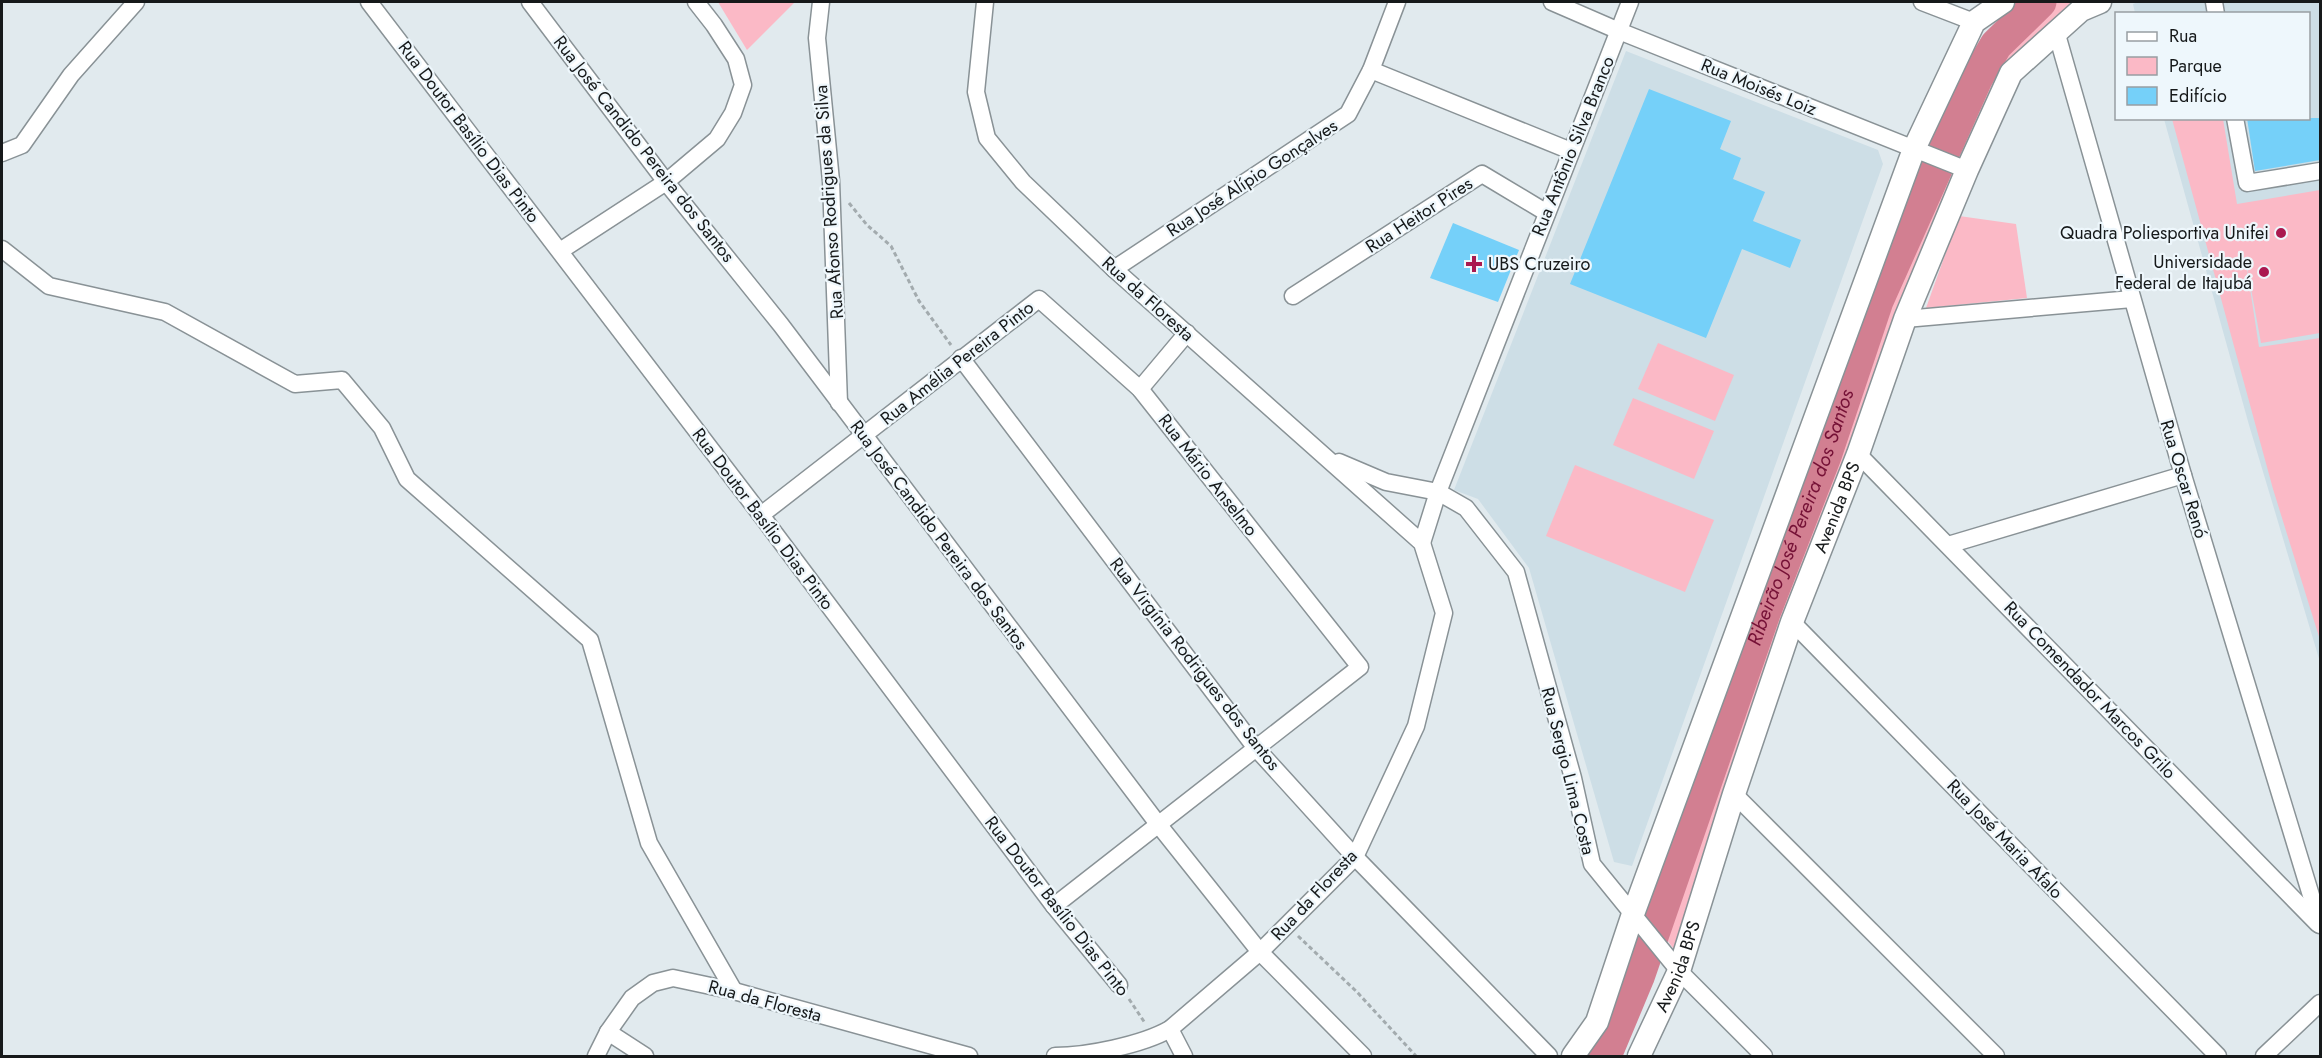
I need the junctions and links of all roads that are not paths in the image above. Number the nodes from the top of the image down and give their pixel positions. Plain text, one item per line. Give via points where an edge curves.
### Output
1 (136, 2) edge
2 (369, 2) edge
3 (530, 2) edge
4 (696, 2) edge
5 (821, 2) edge
6 (985, 2) edge
7 (1397, 2) edge
8 (1552, 2) edge
9 (1630, 2) edge
10 (1922, 2) edge
11 (2003, 2) edge
12 (2100, 2) edge
13 (1974, 22) junction
14 (2056, 30) junction
15 (1619, 31) junction
16 (1371, 70) junction
17 (2235, 120) edge
18 (1571, 151) junction
19 (1919, 151) junction
20 (2, 153) edge
21 (1957, 166) junction
22 (2320, 171) edge
23 (666, 182) junction
24 (1547, 213) junction
25 (2, 249) edge
26 (560, 251) junction
27 (1114, 269) junction
28 (1293, 296) dead end
29 (1039, 299) joint
30 (2132, 299) junction
31 (1905, 319) junction
32 (1187, 333) junction
33 (961, 358) junction
34 (1140, 388) junction
35 (839, 403) junction
36 (864, 436) junction
37 (1858, 454) junction
38 (1327, 458) junction
39 (2182, 475) junction
40 (1438, 492) junction
41 (761, 515) junction
42 (1422, 543) junction
43 (1948, 545) junction
44 (1792, 622) junction
45 (1256, 747) junction
46 (1734, 794) junction
47 (1158, 824) junction
48 (1355, 857) junction
49 (1053, 906) junction
50 (1635, 915) junction
51 (2320, 926) edge
52 (1260, 952) junction
53 (1677, 968) junction
54 (1119, 985) road end
55 (734, 991) junction
56 (2320, 1004) edge
57 (608, 1032) junction
58 (1163, 1033) junction
59 (596, 1056) edge
60 (645, 1056) edge
61 (969, 1056) edge
62 (1055, 1056) edge
63 (1184, 1056) edge
64 (1363, 1056) edge
65 (1549, 1056) edge
66 (1574, 1056) edge
67 (1639, 1056) edge
68 (1764, 1056) edge
69 (1996, 1056) edge
70 (2218, 1056) edge
71 (2264, 1056) edge

1 - 20 street via 70,75 22,145
2 - 26 street, Rua Doutor Basílio Dias Pinto
3 - 23 street, Rua José Candido Pereira dos Santos
4 - 23 street via 736,59 743,85 733,113 717,138
5 - 35 street, Rua Afonso Rodrigues da Silva via 817,38 831,181
6 - 27 street, Rua da Floresta via 976,92 987,138 1023,182
7 - 16 street, Rua José Alípio Gonçalves
8 - 15 street, Rua Moisés Loiz
9 - 15 street, Rua Antônio Silva Branco
10 - 13 street
11 - 13 main road
12 - 14 main road, Avenida BPS via 2081,10
13 - 19 main road
14 - 21 main road, Avenida BPS via 2011,73
14 - 30 street, Rua Oscar Renó
15 - 18 street, Rua Antônio Silva Branco
15 - 19 street, Rua Moisés Loiz
16 - 18 street
16 - 27 street, Rua José Alípio Gonçalves via 1348,114
17 - 22 street via 2247,183
18 - 24 street, Rua Antônio Silva Branco
19 - 21 street, Rua Moisés Loiz
19 - 50 main road
21 - 31 main road, Avenida BPS
23 - 26 street
23 - 35 street, Rua José Candido Pereira dos Santos
24 - 28 street, Rua Heitor Pires via 1482,174
24 - 40 street, Rua Antônio Silva Branco
25 - 55 street via 49,286 165,312 295,384 342,380 382,428 407,479 590,640 649,843
26 - 41 street, Rua Doutor Basílio Dias Pinto
27 - 32 street, Rua da Floresta
29 - 33 street, Rua Amélia Pereira Pinto
29 - 34 street, Rua Mário Anselmo
30 - 31 street
30 - 39 street, Rua Oscar Renó
31 - 37 main road, Avenida BPS
32 - 34 street
32 - 38 street, Rua da Floresta
33 - 36 street, Rua Amélia Pereira Pinto
33 - 45 street, Rua Virgínia Rodrigues dos Santos
34 - 45 street, Rua Mário Anselmo via 1360,667
35 - 36 street, Rua José Candido Pereira dos Santos
36 - 41 street, Rua Amélia Pereira Pinto
36 - 47 street, Rua José Candido Pereira dos Santos
37 - 43 street, Rua Comendador Marcos Grilo
37 - 44 main road, Avenida BPS
38 - 40 street, Rua Sergio Lima Costa via 1386,482
38 - 42 street, Rua da Floresta
39 - 43 street
39 - 51 street, Rua Oscar Renó
40 - 42 street
40 - 50 street, Rua Sergio Lima Costa via 1466,508 1516,572 1592,864
41 - 49 street, Rua Doutor Basílio Dias Pinto
42 - 48 street, Rua da Floresta via 1444,613 1416,726
43 - 51 street, Rua Comendador Marcos Grilo
44 - 46 main road, Avenida BPS
44 - 70 street, Rua José Maria Afalo
45 - 47 street
45 - 48 street, Rua Virgínia Rodrigues dos Santos
46 - 53 main road, Avenida BPS
46 - 69 street
47 - 49 street
47 - 52 street, Rua José Candido Pereira dos Santos
48 - 52 street, Rua da Floresta
48 - 65 street, Rua Virgínia Rodrigues dos Santos
49 - 54 street, Rua Doutor Basílio Dias Pinto
50 - 53 street, Rua Sergio Lima Costa
50 - 66 main road via 1597,1022
52 - 58 street, Rua da Floresta
52 - 64 street, Rua José Candido Pereira dos Santos
53 - 67 main road, Avenida BPS
53 - 68 street, Rua Sergio Lima Costa
55 - 57 street, Rua da Floresta via 673,978 653,983 632,998
55 - 61 street, Rua da Floresta
56 - 71 street
57 - 59 street, Rua da Floresta
57 - 60 street
58 - 62 street, Rua da Floresta via 1075,1056
58 - 63 street

